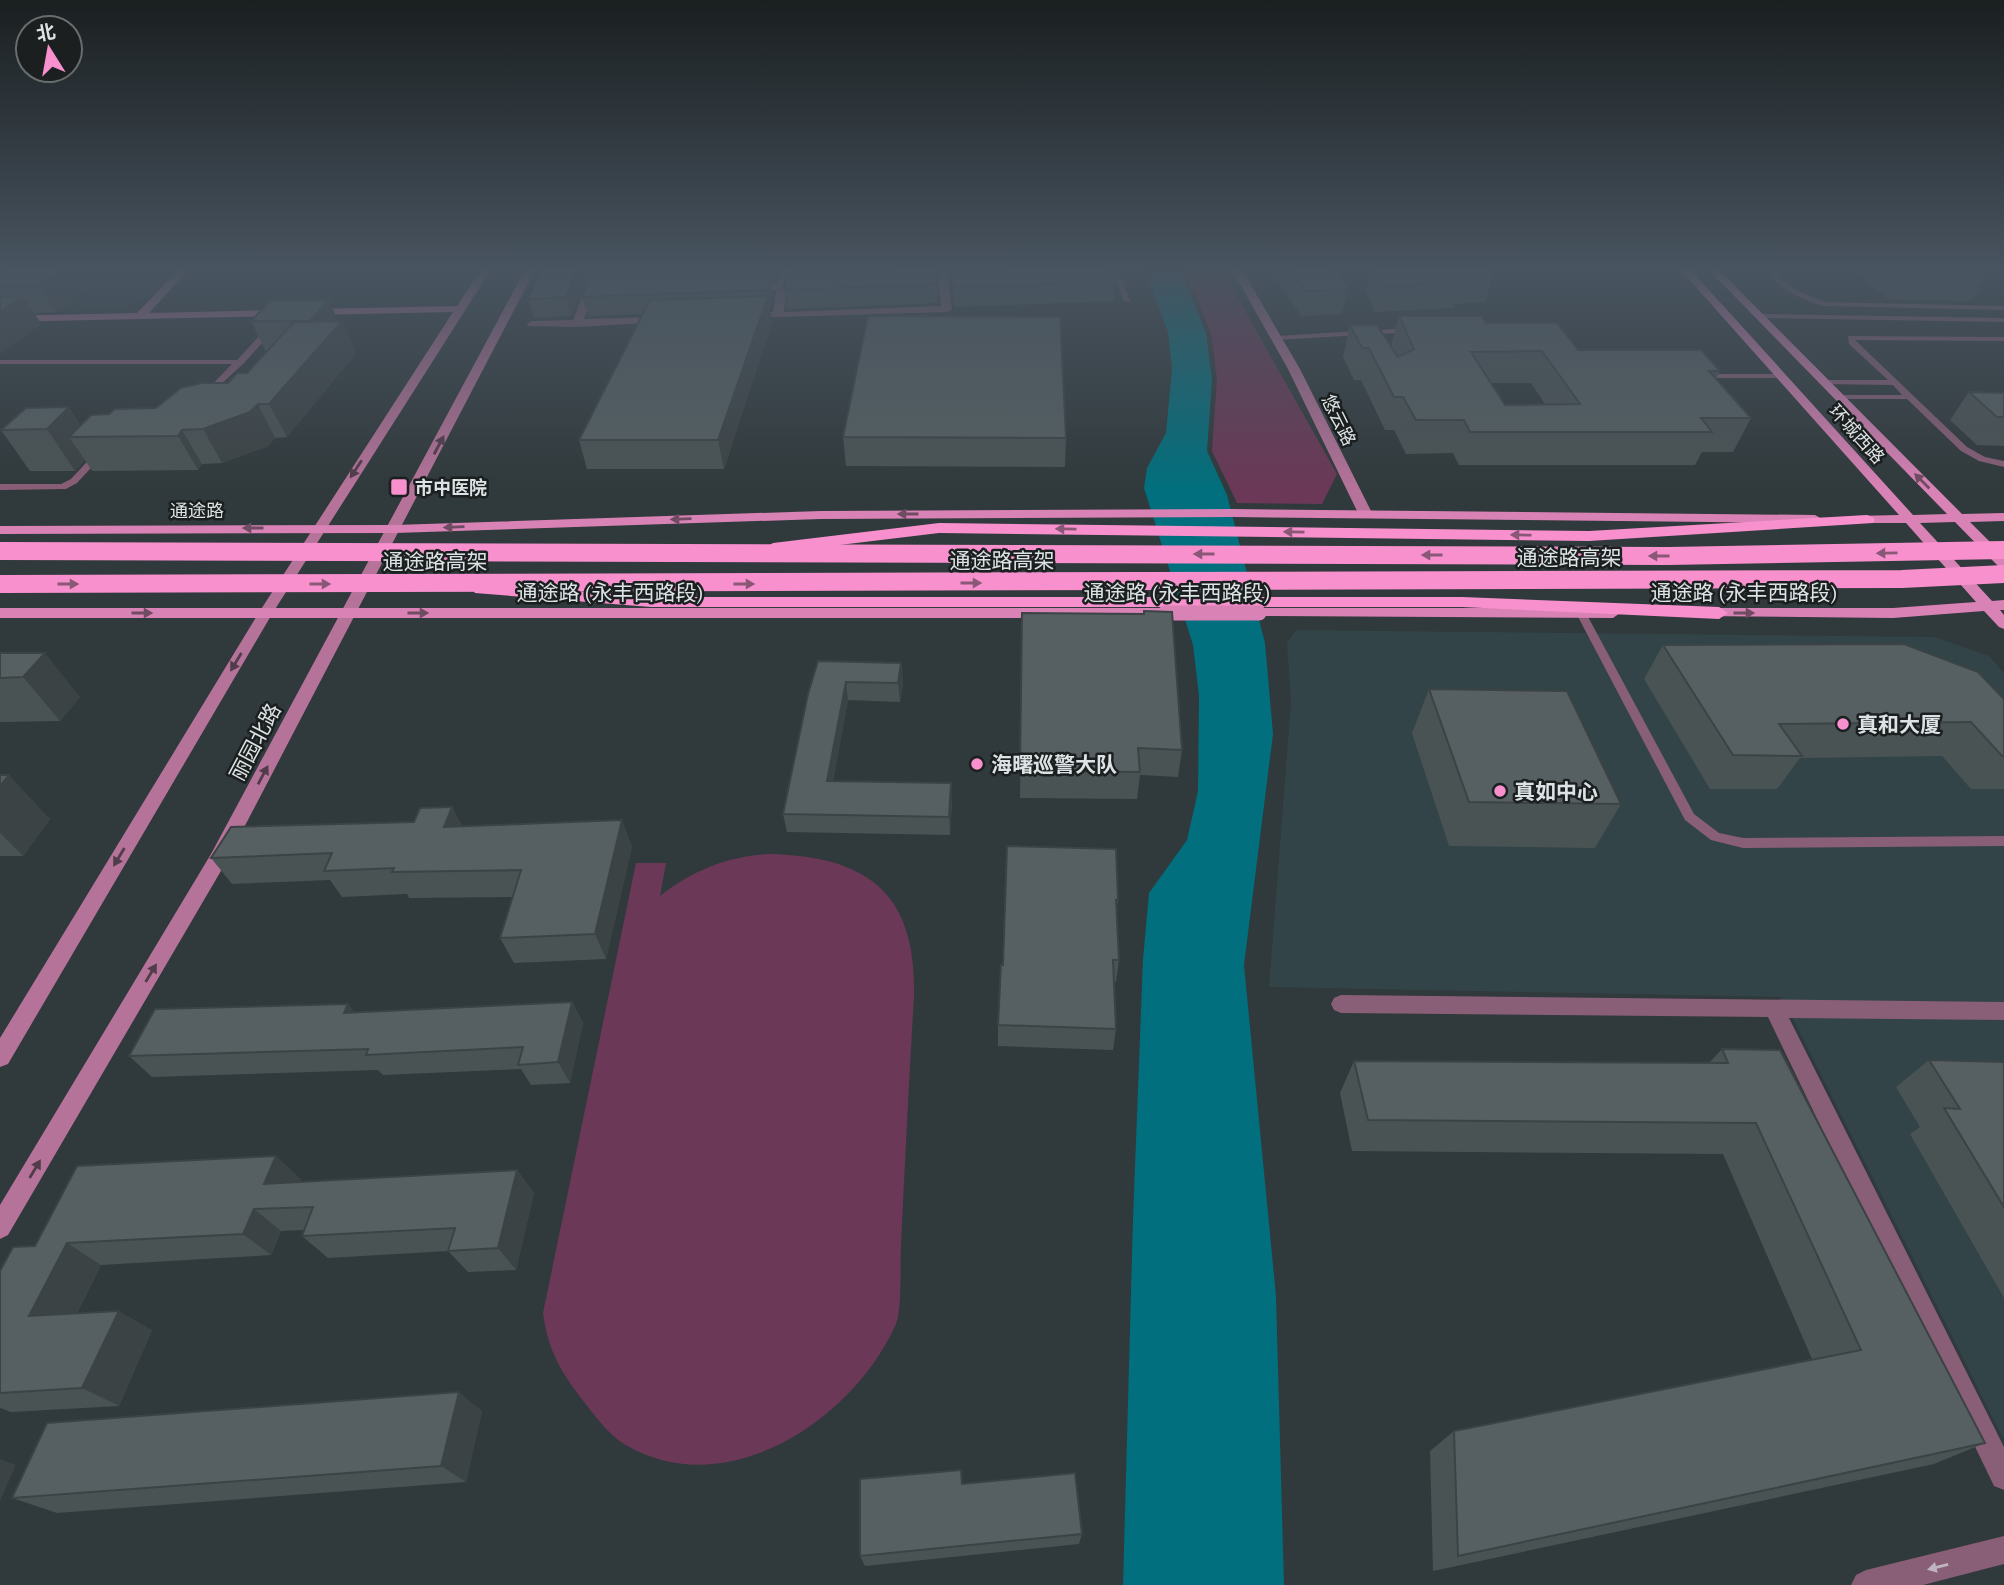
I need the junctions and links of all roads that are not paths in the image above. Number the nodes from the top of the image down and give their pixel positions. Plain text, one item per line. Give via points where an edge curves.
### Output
1 (260, 342) edge
2 (438, 342) edge
3 (492, 342) edge
4 (1279, 342) edge
5 (1751, 342) edge
6 (1786, 342) edge
7 (1852, 342) edge
8 (0, 362) edge
9 (240, 362) junction
10 (1691, 376) edge
11 (1782, 376) junction
12 (1825, 382) junction
13 (1895, 383) junction
14 (1840, 397) junction
15 (1910, 397) junction
16 (200, 402) edge
17 (108, 444) edge
18 (2004, 464) edge
19 (0, 487) edge
20 (1366, 515) junction
21 (2004, 517) edge
22 (1867, 520) junction
23 (1911, 520) junction
24 (1960, 520) junction
25 (318, 528) junction
26 (395, 529) junction
27 (0, 530) edge
28 (2004, 550) edge
29 (0, 551) edge
30 (736, 552) junction
31 (2004, 564) edge
32 (2004, 574) edge
33 (0, 584) edge
34 (410, 584) junction
35 (2004, 605) edge
36 (1987, 606) junction
37 (0, 612) edge
38 (350, 613) junction
39 (1581, 613) junction
40 (1719, 613) junction
41 (265, 614) junction
42 (2004, 624) edge
43 (2004, 841) edge
44 (1341, 1004) dead end
45 (1774, 1009) junction
46 (2004, 1011) edge
47 (0, 1057) edge
48 (0, 1227) edge
49 (2004, 1476) edge
50 (2004, 1550) edge
51 (1866, 1585) edge

1 - 9 lane
2 -> 25 main road
26 -> 3 main road, 丽园北路
4 - 20 main road, 悠云路
5 - 11 main road, 环城西路
6 - 12 main road
7 - 13 lane
8 - 9 lane
9 - 16 lane
10 - 11 lane
11 - 23 main road, 环城西路
12 - 13 lane
12 - 14 main road
13 - 15 lane
14 - 15 lane
24 -> 14 main road
15 - 18 lane via 1964,449
17 - 19 lane via 63,487
20 - 22 main road
20 -> 26 main road via 821,515
21 - 24 main road
22 - 23 main road
22 -> 30 highway, bridge via 1590,536 939,528
23 - 24 main road
23 - 36 main road, 环城西路
24 - 31 main road
25 - 26 main road, 通途路
25 -> 27 main road, 通途路
25 - 41 main road
26 - 38 main road, 丽园北路
28 -> 30 highway, 通途路高架, bridge via 1668,556
29 - 30 highway, 通途路高架, bridge
34 -> 32 highway, 通途路高架, bridge via 1902,579
33 -> 34 highway, 通途路高架, bridge
34 - 40 highway, bridge via 651,601 1462,602
35 - 36 main road, 通途路 (永丰西路段)
40 -> 36 main road, 通途路 (永丰西路段) via 1893,613
36 - 42 main road, 环城西路
37 -> 41 main road
38 -> 39 main road, 通途路 (永丰西路段), bridge
38 - 41 main road
48 -> 38 main road, 丽园北路 via 218,859
39 - 40 main road, 通途路 (永丰西路段)
39 - 43 lane via 1689,817 1715,837 1743,843
41 -> 47 main road
44 - 45 street
45 - 46 street
45 - 49 street
50 -> 51 street

